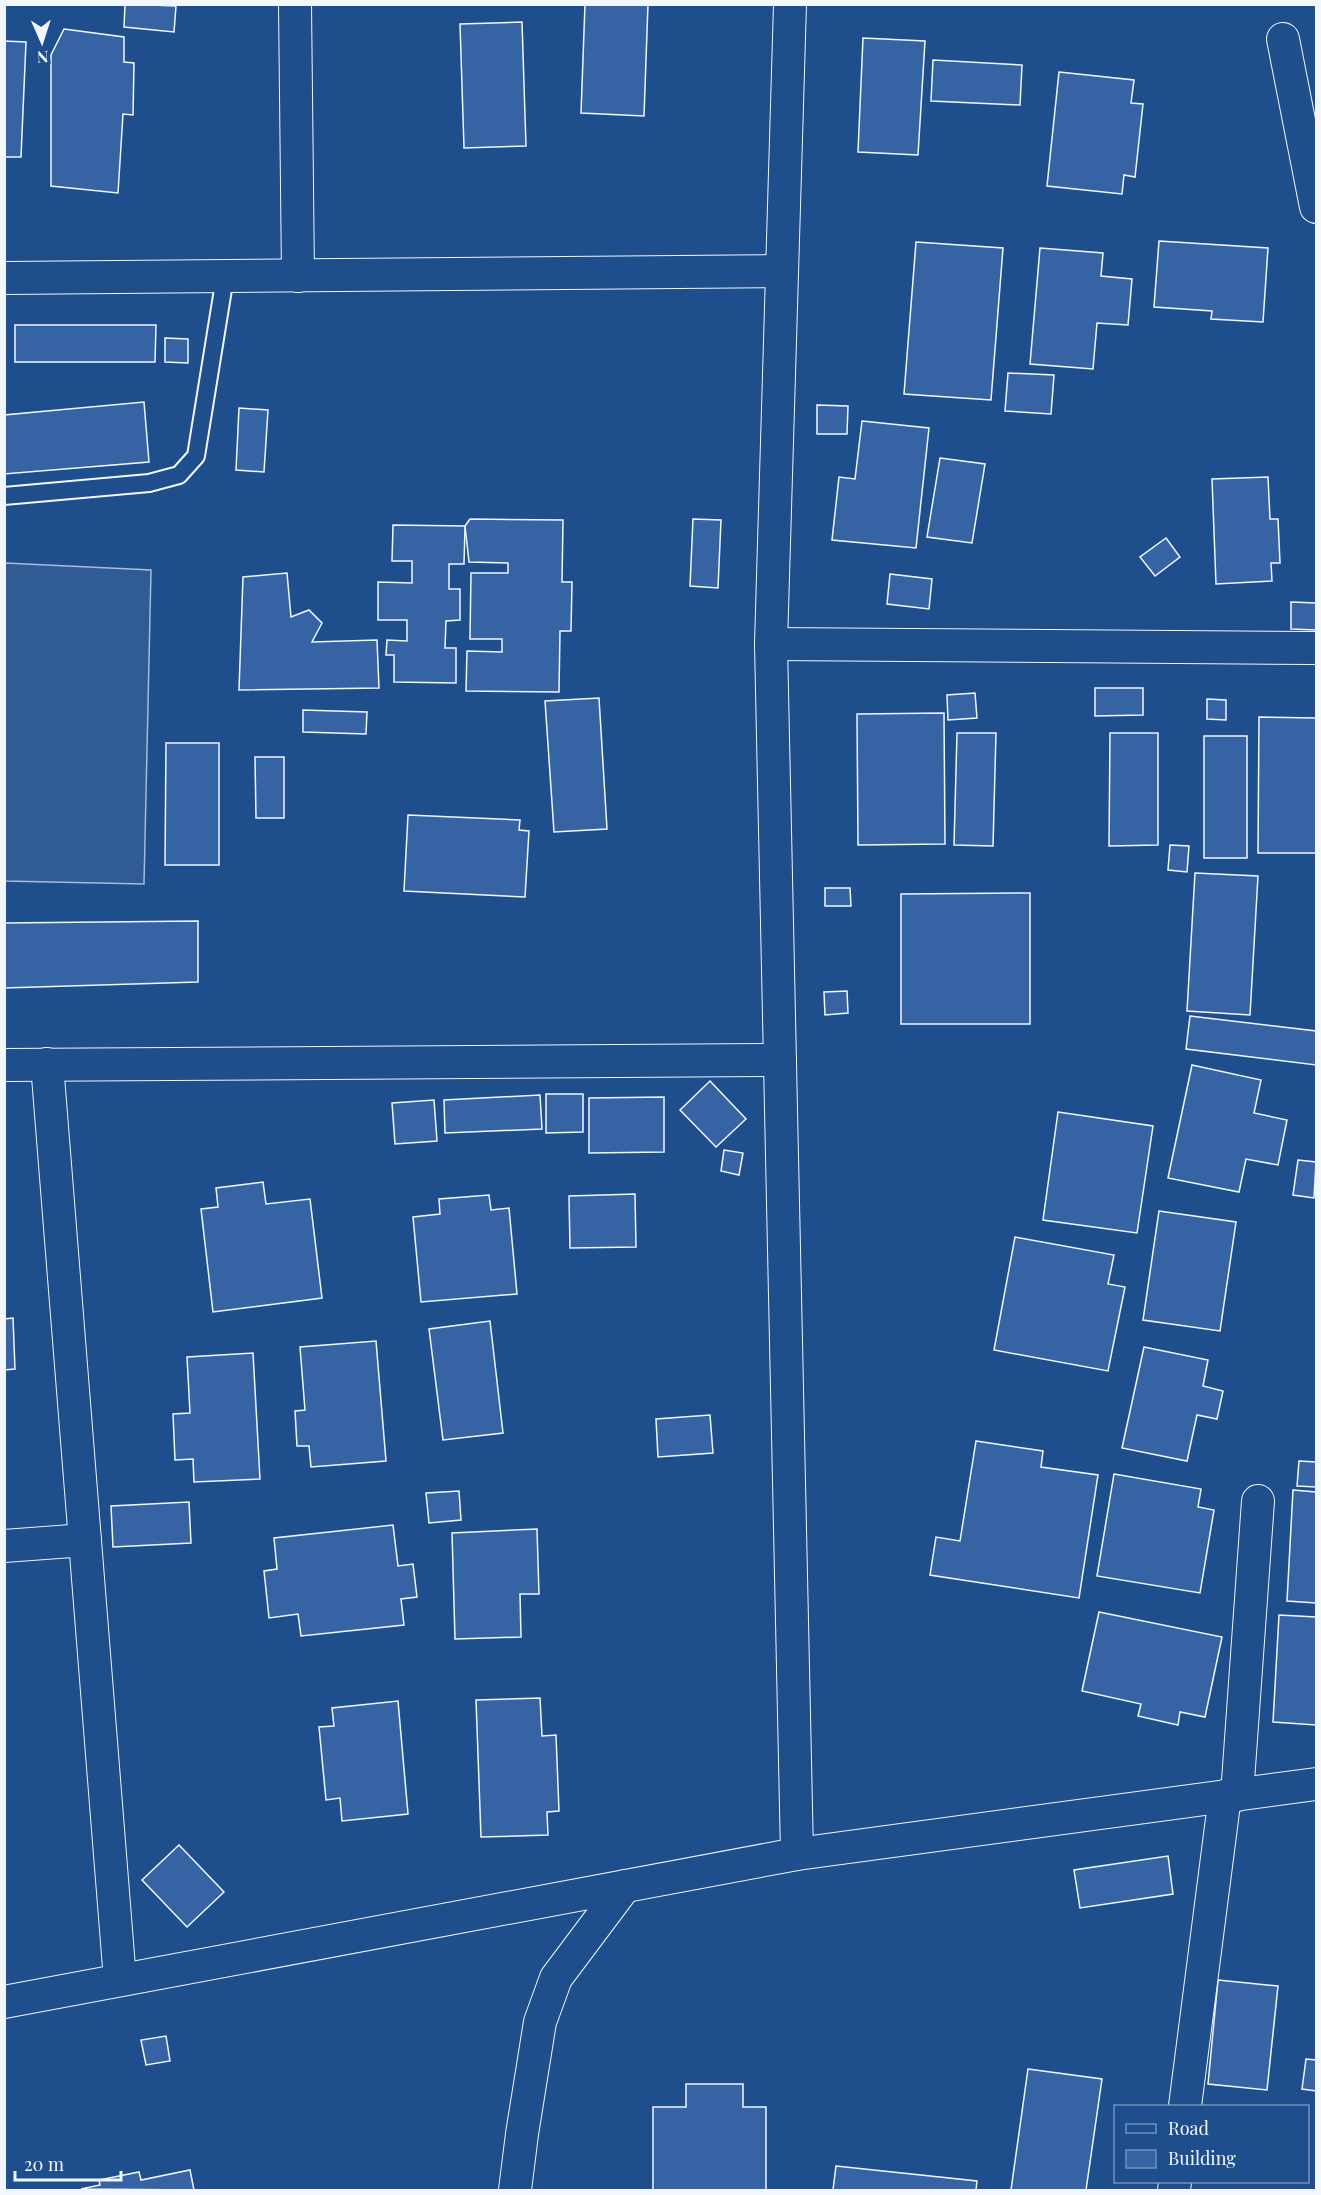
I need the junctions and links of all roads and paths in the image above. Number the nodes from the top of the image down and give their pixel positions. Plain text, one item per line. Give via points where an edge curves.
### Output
1 (295, 4) edge
2 (790, 4) edge
3 (1283, 39) dead end
4 (1317, 207) edge
5 (782, 272) junction
6 (298, 276) junction
7 (225, 277) junction
8 (4, 279) edge
9 (4, 495) edge
10 (771, 644) junction
11 (1317, 648) edge
12 (780, 1060) junction
13 (47, 1064) junction
14 (4, 1065) edge
15 (1258, 1501) dead end
16 (85, 1540) junction
17 (4, 1546) edge
18 (1317, 1784) edge
19 (1231, 1796) junction
20 (797, 1854) junction
21 (625, 1886) junction
22 (120, 1980) junction
23 (4, 2002) edge
24 (1185, 2105) edge
25 (515, 2190) edge

1 - 6 street
2 - 5 street
3 - 4 street
5 - 6 street
5 - 10 street
6 - 7 street
7 - 8 street
7 - 9 lane via 196,456 179,475 149,483
10 - 11 street
10 - 12 street
12 - 13 street
12 - 20 street
13 - 14 street
13 - 16 street
15 - 19 street
16 - 17 street
16 - 22 street
18 - 19 street
19 - 20 street
19 - 24 street
20 - 21 street
21 - 22 street
21 - 25 street via 555,1978 540,2022
22 - 23 street

